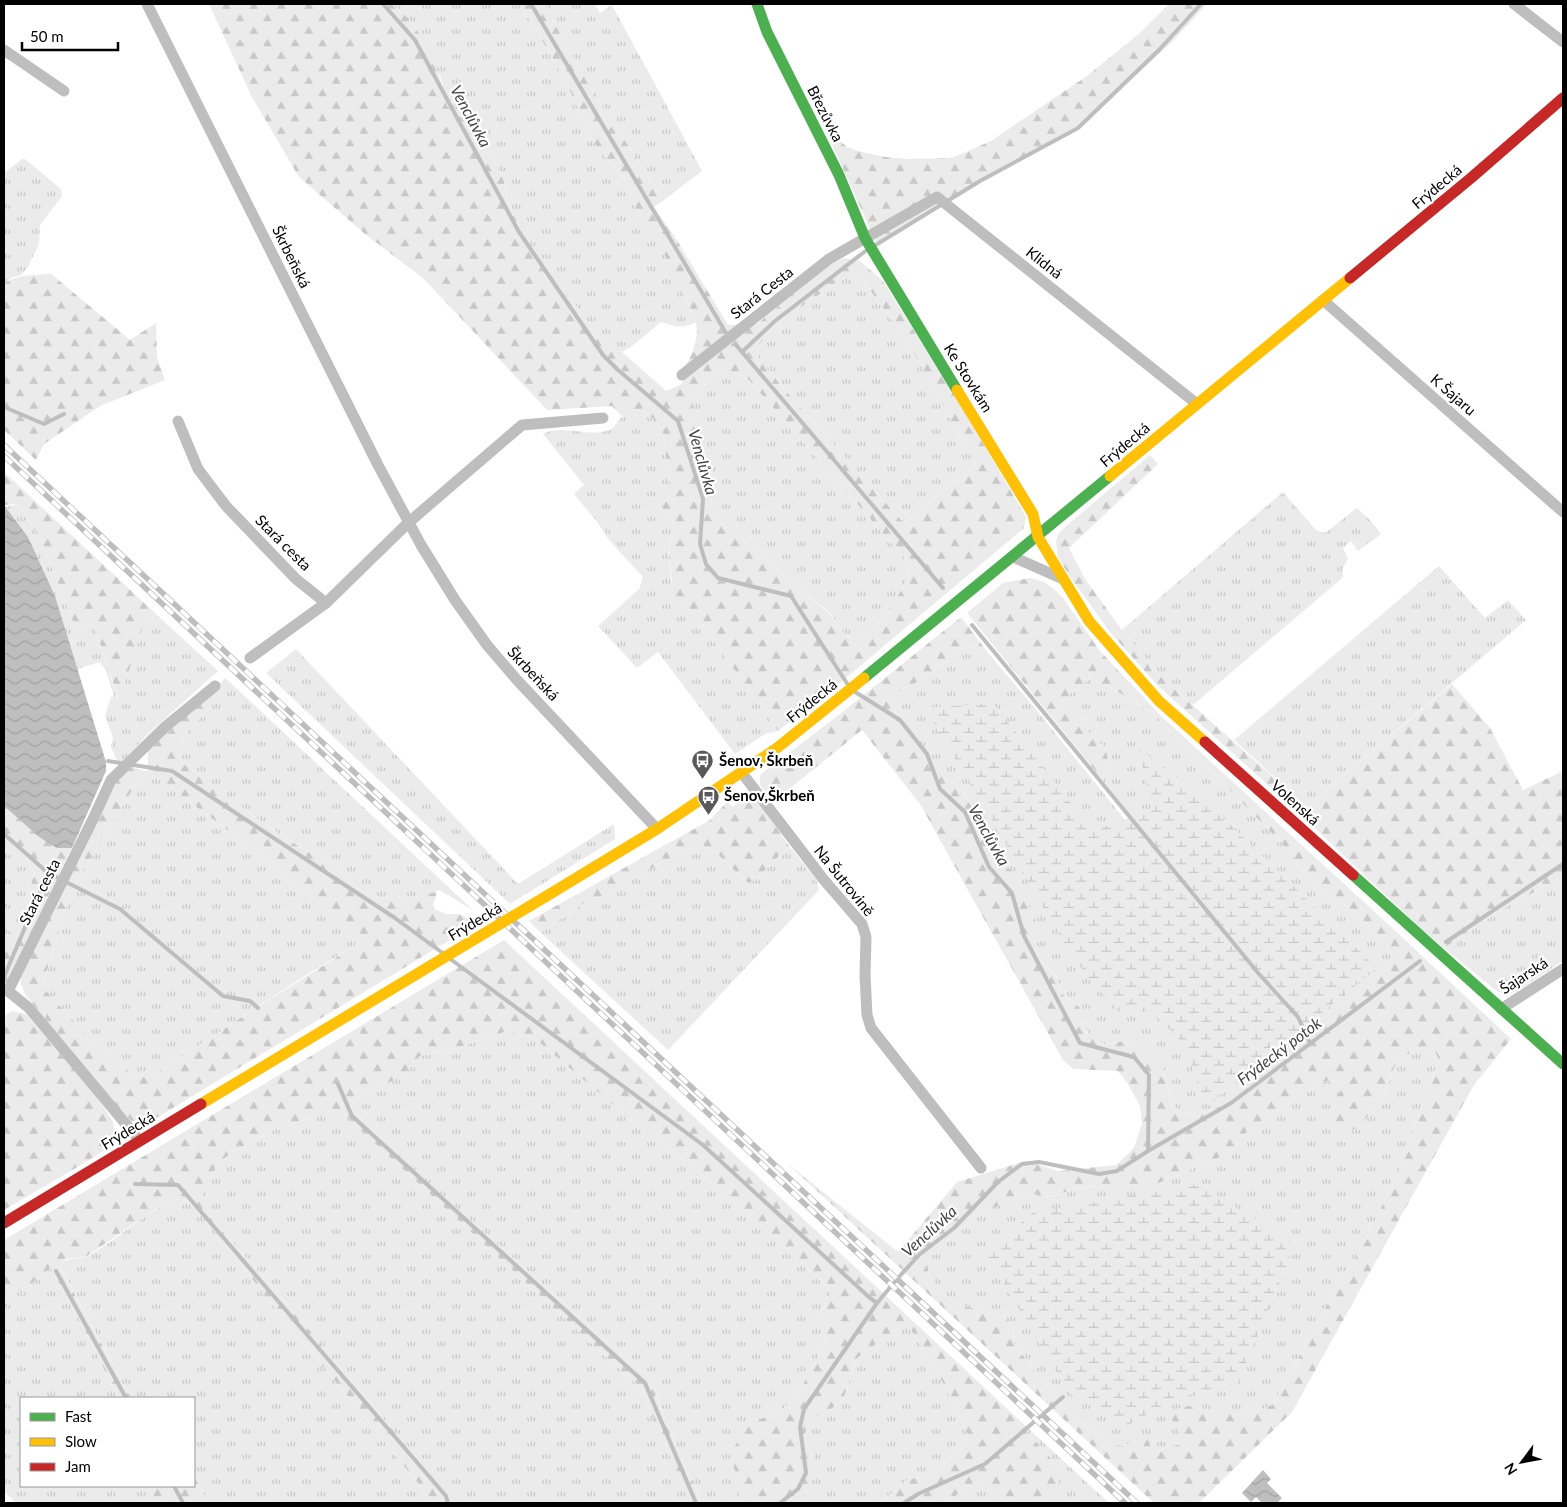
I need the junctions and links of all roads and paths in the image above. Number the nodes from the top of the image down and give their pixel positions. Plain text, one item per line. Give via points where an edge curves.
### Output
1 (147, 4) edge
2 (757, 4) edge
3 (1514, 4) edge
4 (1563, 42) edge
5 (4, 50) edge
6 (64, 91) dead end
7 (1563, 98) edge
8 (865, 238) junction
9 (1323, 300) junction
10 (682, 375) dead end
11 (1197, 404) junction
12 (603, 418) dead end
13 (178, 420) dead end
14 (1563, 512) edge
15 (408, 523) junction
16 (1038, 536) junction
17 (1013, 557) junction
18 (1063, 579) junction
19 (326, 602) junction
20 (250, 658) dead end
21 (215, 686) dead end
22 (742, 773) junction
23 (657, 829) junction
24 (1563, 969) edge
25 (1501, 1009) junction
26 (1563, 1064) edge
27 (140, 1141) junction
28 (981, 1168) dead end
29 (4, 1223) edge

1 - 15 street, Škrbeňská
2 - 8 main road, Březůvka via 767,32 839,175
3 - 4 street
5 - 6 street
7 - 9 main road, Frýdecká
8 - 10 street, Stará Cesta via 829,259
8 - 11 street, Klidná via 937,197
8 - 16 main road, Ke Stovkám via 1033,514
9 - 11 main road, Frýdecká
9 - 14 street, K Šajaru
11 - 16 main road, Frýdecká
12 - 15 street via 522,425
13 - 19 street, Stará cesta via 198,469 226,506 296,579
15 - 19 street
15 - 23 street, Škrbeňská via 455,600 502,664
16 - 17 main road, Frýdecká
16 - 18 main road, Volenská
17 - 18 street
17 - 22 main road, Frýdecká via 832,705
18 - 25 main road, Volenská via 1089,621 1159,701
19 - 20 street
21 - 27 street, Stará cesta via 165,727 110,780 8,991 29,1008
22 - 23 main road, Frýdecká
22 - 28 street, Na Šutrovině via 862,924 866,937 867,1015 871,1028
23 - 27 main road, Frýdecká, bridge
24 - 25 street, Šajarská
25 - 26 main road, Volenská
27 - 29 main road, Frýdecká

